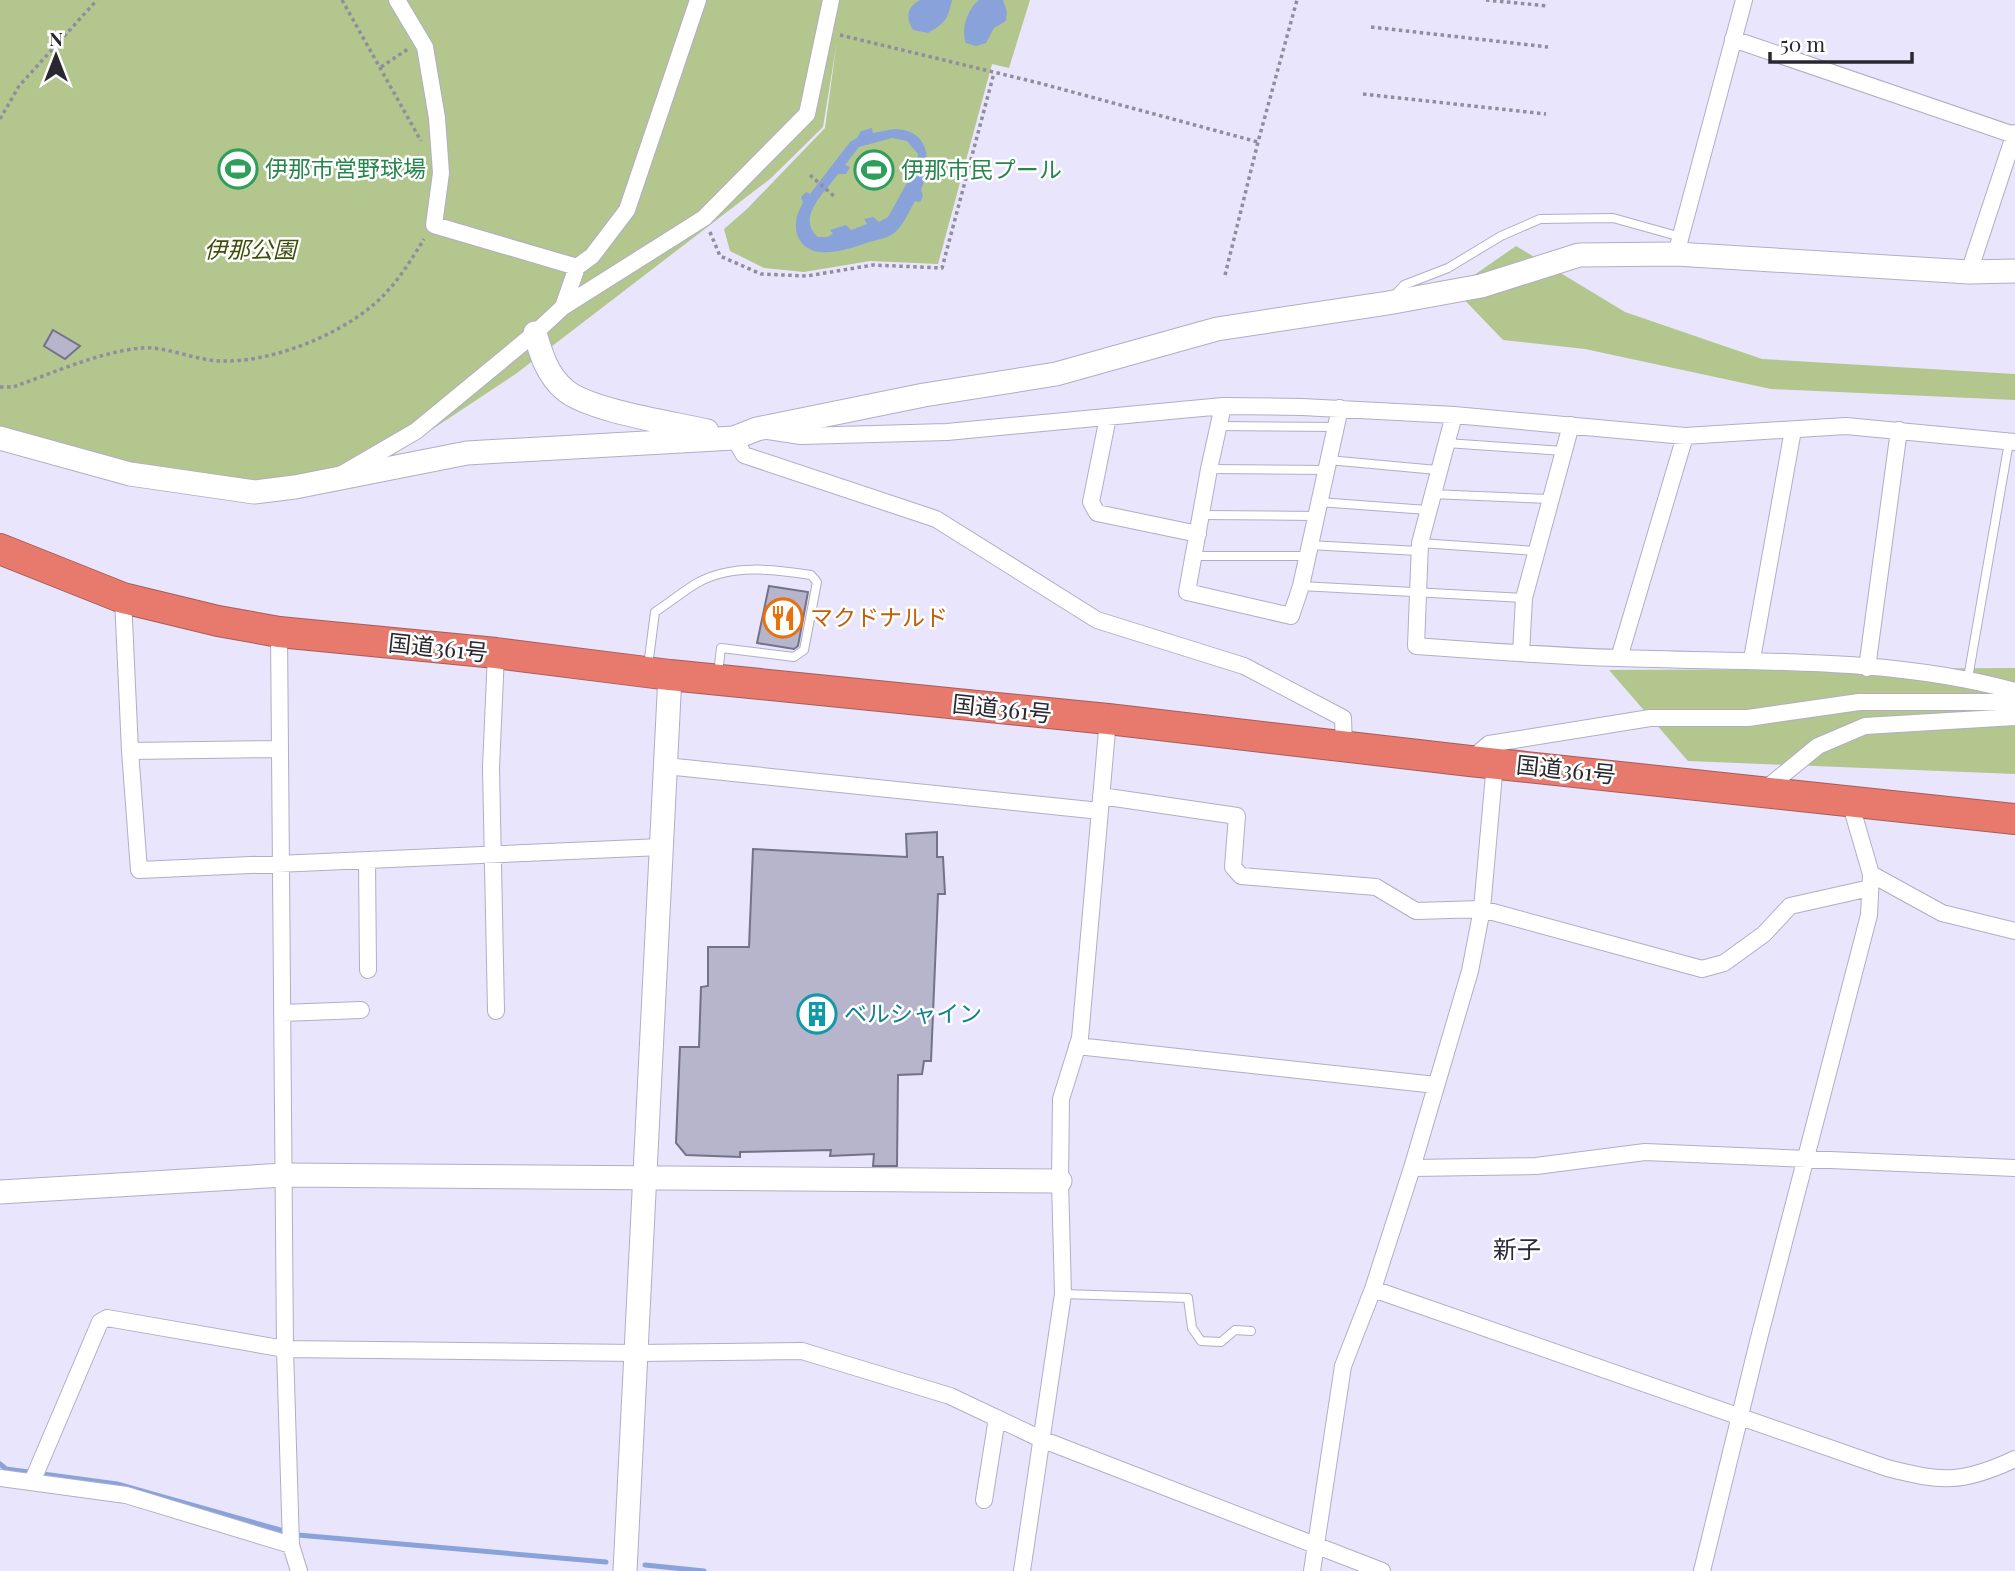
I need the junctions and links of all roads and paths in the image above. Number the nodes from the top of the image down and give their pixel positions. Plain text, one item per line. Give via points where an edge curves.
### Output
1 (97, 0) edge
2 (342, 0) edge
3 (397, 0) edge
4 (698, 0) edge
5 (831, 0) edge
6 (1297, 0) edge
7 (1486, 0) edge
8 (1744, 0) edge
9 (1548, 6) dead end
10 (1371, 27) dead end
11 (825, 31) junction
12 (1733, 39) junction
13 (421, 40) junction
14 (1548, 47) dead end
15 (380, 67) junction
16 (994, 72) junction
17 (1363, 94) dead end
18 (1546, 114) dead end
19 (0, 120) edge
20 (2015, 134) edge
21 (1258, 142) junction
22 (424, 148) dead end
23 (810, 176) dead end
24 (836, 198) dead end
25 (704, 218) junction
26 (434, 225) junction
27 (1678, 245) junction
28 (577, 267) junction
29 (1969, 271) junction
30 (2015, 271) edge
31 (1225, 275) dead end
32 (1388, 303) junction
33 (563, 307) junction
34 (535, 333) junction
35 (0, 387) edge
36 (1223, 406) junction
37 (1340, 408) junction
38 (1454, 415) junction
39 (1108, 417) junction
40 (1571, 425) junction
41 (1219, 426) junction
42 (1335, 427) junction
43 (757, 429) junction
44 (1793, 430) junction
45 (1899, 430) junction
46 (1685, 436) junction
47 (0, 438) edge
48 (734, 438) junction
49 (2012, 442) edge
50 (1447, 443) junction
51 (1563, 451) junction
52 (1327, 465) junction
53 (1209, 469) junction
54 (1437, 471) junction
55 (337, 477) junction
56 (1550, 499) junction
57 (1429, 502) junction
58 (1317, 509) junction
59 (1201, 514) junction
60 (1198, 534) junction
61 (1419, 547) junction
62 (0, 549) edge
63 (1308, 551) junction
64 (1536, 551) junction
65 (1194, 556) junction
66 (1301, 586) junction
67 (1417, 593) junction
68 (123, 598) junction
69 (1524, 598) junction
70 (279, 632) junction
71 (496, 653) junction
72 (1521, 653) junction
73 (1619, 659) junction
74 (1752, 659) junction
75 (1867, 668) junction
76 (659, 674) junction
77 (1968, 678) junction
78 (717, 680) junction
79 (2015, 691) edge
80 (2015, 702) edge
81 (2015, 717) edge
82 (1108, 719) junction
83 (1344, 746) junction
84 (278, 749) junction
85 (130, 751) junction
86 (1482, 762) junction
87 (666, 766) junction
88 (1763, 791) junction
89 (1850, 802) junction
90 (1101, 804) junction
91 (2015, 819) edge
92 (662, 847) junction
93 (493, 855) junction
94 (367, 861) junction
95 (280, 864) junction
96 (1870, 881) junction
97 (1482, 909) junction
98 (2015, 931) edge
99 (368, 970) dead end
100 (361, 1010) dead end
101 (496, 1011) dead end
102 (282, 1013) junction
103 (1077, 1046) junction
104 (1437, 1085) junction
105 (1806, 1158) junction
106 (1412, 1168) junction
107 (2015, 1168) edge
108 (284, 1175) junction
109 (646, 1177) junction
110 (1060, 1181) junction
111 (0, 1192) edge
112 (1373, 1289) junction
113 (1063, 1294) junction
114 (1251, 1331) dead end
115 (285, 1349) junction
116 (637, 1353) junction
117 (1740, 1415) junction
118 (997, 1418) junction
119 (1041, 1439) junction
120 (2015, 1459) edge
121 (34, 1476) junction
122 (0, 1478) edge
123 (984, 1500) dead end
124 (290, 1536) junction
125 (1318, 1548) junction
126 (299, 1571) edge
127 (625, 1571) edge
128 (1022, 1571) edge
129 (1312, 1571) edge
130 (1382, 1571) edge
131 (1702, 1571) edge

1 - 19 path via 19,86
2 - 15 path
3 - 13 street
4 - 28 street via 627,210 592,256
5 - 11 street
6 - 21 path
7 - 9 path
8 - 12 street
10 - 14 path
11 - 16 path
11 - 25 street via 807,114
12 - 20 street
12 - 27 street
13 - 15 path
13 - 26 street via 437,118 441,173
15 - 22 path
16 - 21 path
16 - 25 path via 943,268 873,265 807,276 761,274 720,256
17 - 18 path
20 - 29 street
21 - 31 path
23 - 24 path
25 - 33 street
26 - 28 street
26 - 35 path via 404,271 374,305 331,333 255,359 219,361 143,348
27 - 29 street
27 - 32 street via 1579,254 1481,286
27 - 32 lane via 1613,218 1540,219 1448,268 1404,285
28 - 33 street
29 - 30 street
32 - 43 street via 1217,330 1056,374
33 - 34 street
34 - 48 street via 544,364 565,390 593,405
34 - 55 street via 416,430
36 - 37 street
36 - 39 street
36 - 41 street
37 - 38 street
37 - 42 street
38 - 40 street
38 - 50 street
39 - 43 street via 934,432 802,436
39 - 60 street via 1091,502 1097,513
40 - 46 street
40 - 51 street
41 - 42 lane
41 - 53 street
42 - 52 street
43 - 48 street
44 - 45 street via 1846,426
44 - 46 street
44 - 74 street
45 - 49 street
45 - 75 street
46 - 73 street
47 - 55 street via 130,474 254,492
48 - 55 street via 467,453
48 - 83 street via 744,455 936,519 1097,620 1244,666 1343,718
49 - 77 lane
50 - 51 lane
50 - 54 street
51 - 56 street
52 - 53 lane
52 - 54 lane
52 - 58 street
53 - 59 street
54 - 57 street
56 - 57 lane
56 - 64 street
57 - 58 lane
57 - 61 street
58 - 59 lane
58 - 63 street
59 - 60 street
60 - 65 street
61 - 63 lane
61 - 64 lane
61 - 67 street
62 - 68 highway, 国道361号
63 - 65 lane
63 - 66 street
64 - 69 street
65 - 66 street via 1187,592 1291,616
66 - 67 lane
67 - 69 lane
67 - 72 street via 1416,646
68 - 70 highway, 国道361号
68 - 85 street
69 - 72 street
70 - 71 highway, 国道361号
70 - 84 street
71 - 76 highway, 国道361号
71 - 93 street
72 - 73 street
73 - 74 street
74 - 75 street
75 - 77 street
76 - 78 highway, 国道361号
76 - 78 lane via 655,612 698,582 769,568 811,575 817,582 804,650 794,657 721,648
76 - 87 street
77 - 79 street
78 - 82 highway, 国道361号
80 - 86 street via 1859,702 1748,718 1650,718 1489,744
81 - 88 street via 1865,726 1818,746
82 - 83 highway, 国道361号
82 - 90 street
83 - 86 highway, 国道361号
84 - 85 street
84 - 95 street
85 - 95 street via 139,870
86 - 88 highway, 国道361号
86 - 97 street
87 - 90 street
87 - 92 street
88 - 89 highway, 国道361号
89 - 91 highway, 国道361号
89 - 96 street
90 - 97 street via 1237,816 1233,867 1241,876 1376,887 1416,911
90 - 103 street
92 - 93 street
92 - 109 street
93 - 94 street
93 - 101 street
94 - 95 street
94 - 99 street
95 - 102 street
96 - 97 street via 1790,906 1754,942 1724,963 1702,969
96 - 98 street via 1941,913
96 - 105 street via 1869,915
97 - 104 street via 1470,971
100 - 102 street
102 - 108 street
103 - 104 street
103 - 110 street via 1061,1099
104 - 106 street
105 - 106 street via 1645,1152 1536,1166
105 - 107 street
105 - 117 street
106 - 112 street
108 - 109 street
108 - 111 street
108 - 115 street
109 - 110 street
109 - 116 street
110 - 113 street
112 - 117 street
112 - 125 street via 1343,1366
113 - 114 lane via 1188,1298 1192,1328 1201,1341 1221,1342 1235,1330
113 - 119 street
115 - 116 street
115 - 121 street via 107,1318 100,1322
115 - 124 street
116 - 118 street via 802,1351 950,1395
116 - 127 street
117 - 120 street via 1887,1468 1929,1478 1951,1479 1989,1471
117 - 131 street
118 - 119 street
118 - 123 street
119 - 125 street
119 - 128 street
121 - 122 street
121 - 124 street
124 - 126 street
125 - 129 street
125 - 130 street

